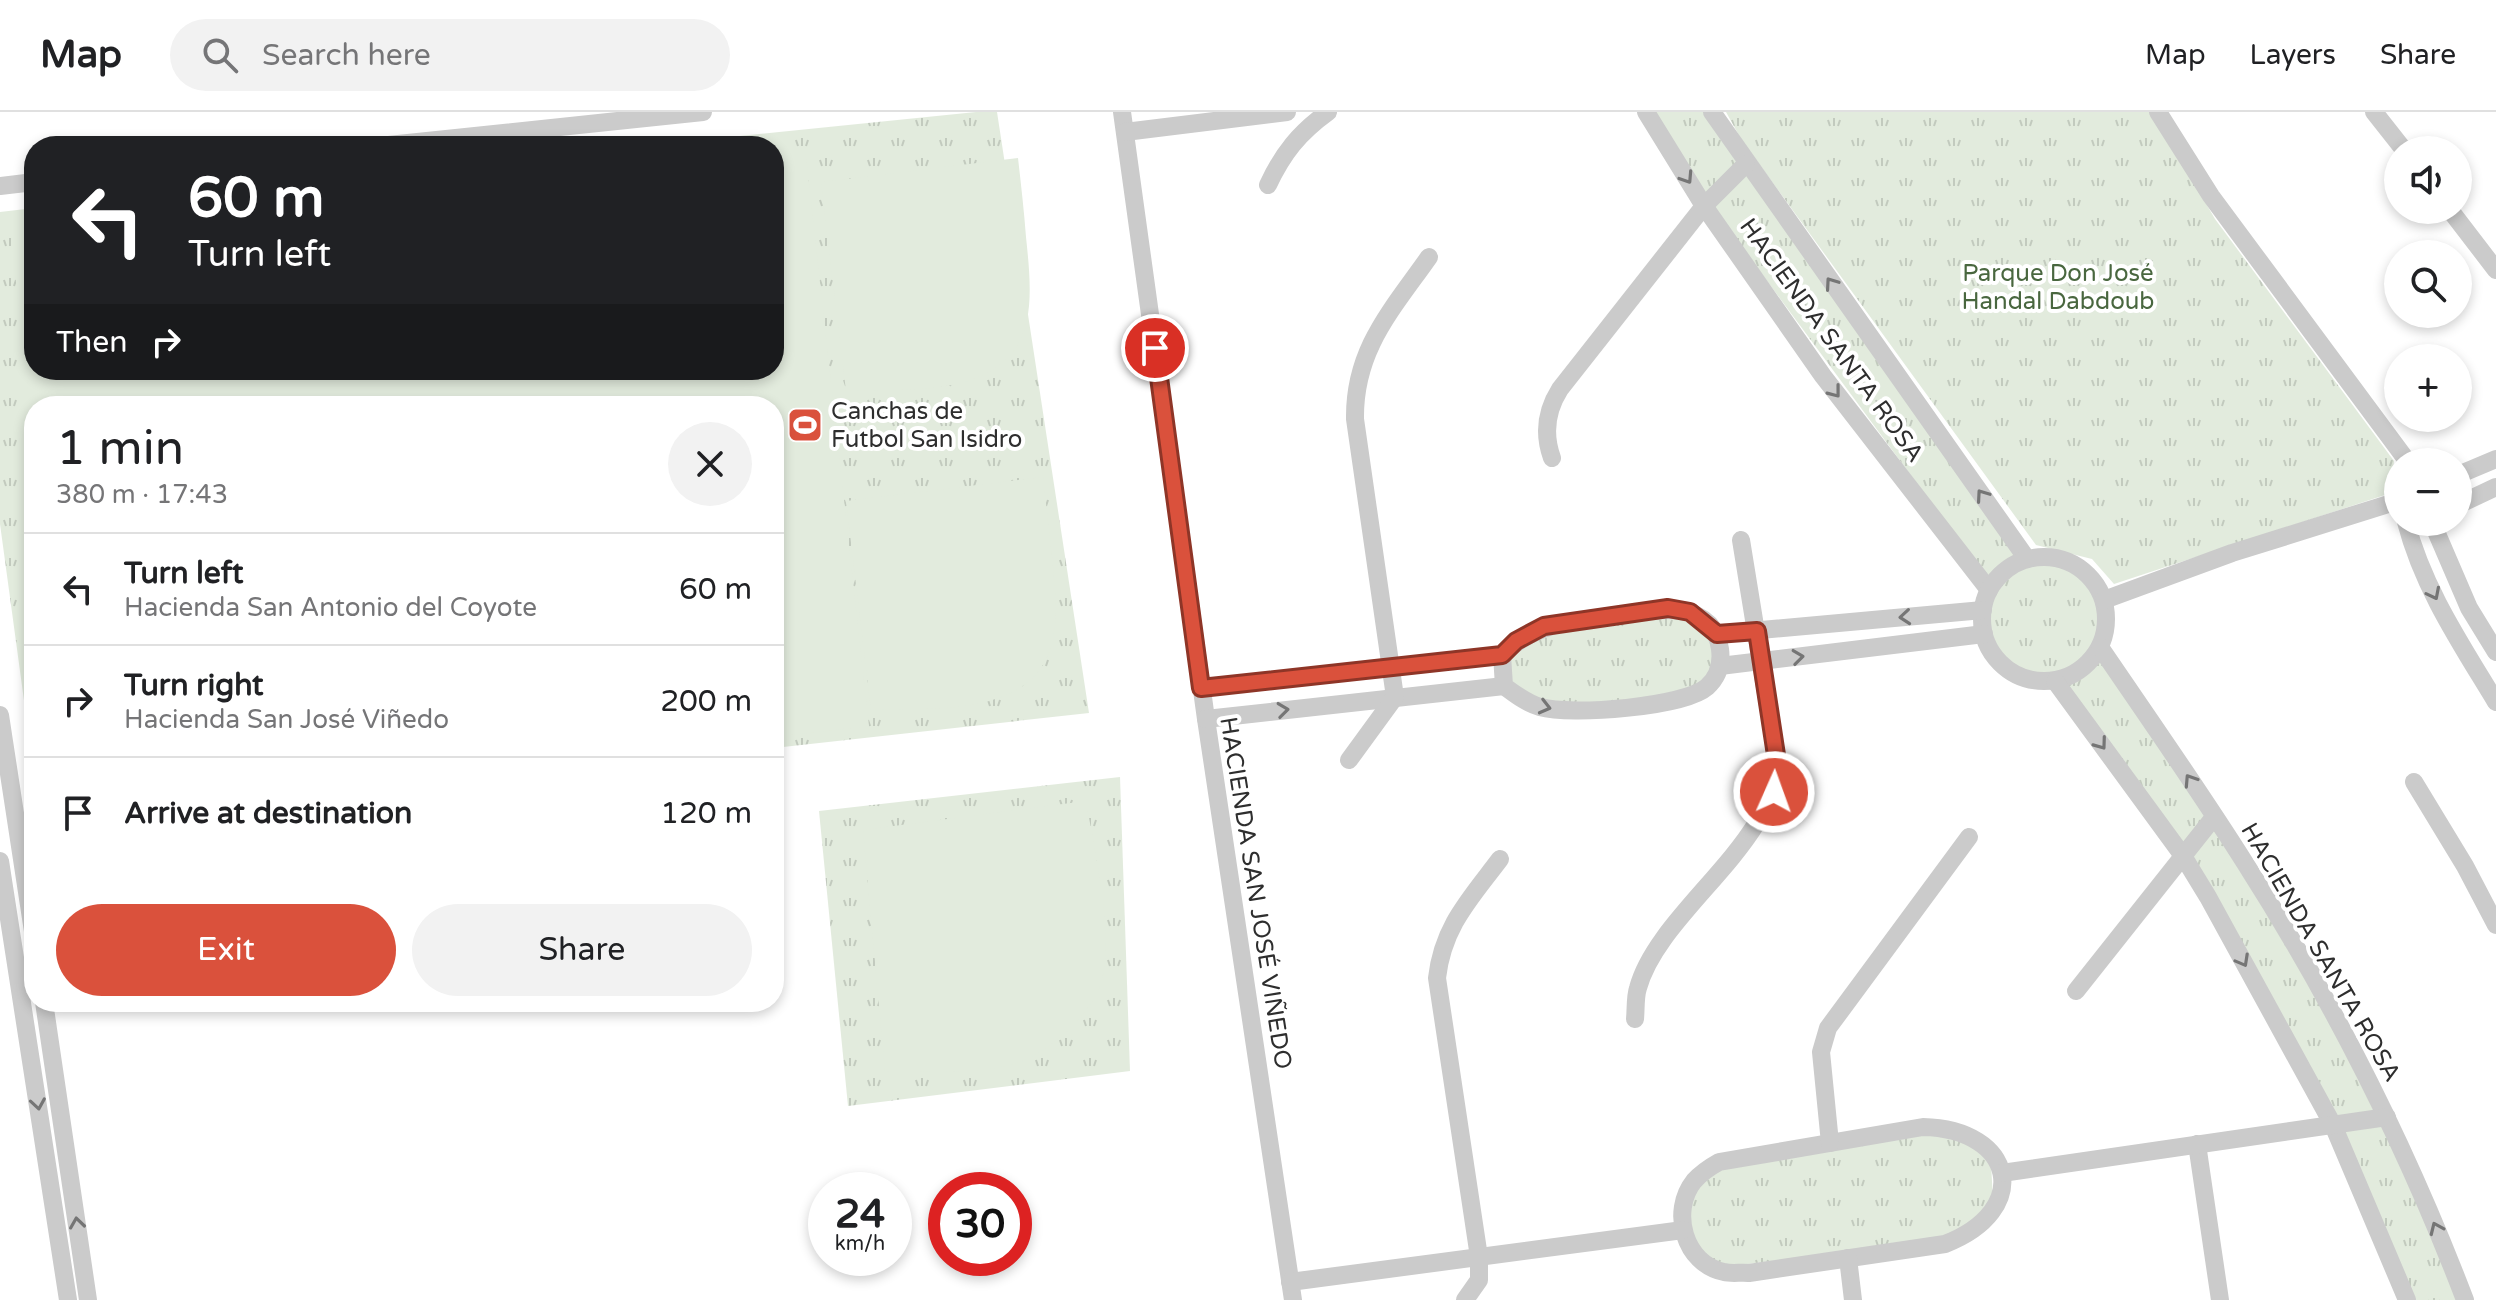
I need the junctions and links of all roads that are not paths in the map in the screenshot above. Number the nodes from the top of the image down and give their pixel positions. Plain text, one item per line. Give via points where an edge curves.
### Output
1 (703, 112) edge
2 (1122, 112) edge
3 (1287, 112) edge
4 (1328, 112) edge
5 (1646, 112) edge
6 (1712, 112) edge
7 (2158, 112) edge
8 (2374, 112) edge
9 (1125, 132) junction
10 (474, 136) edge
11 (2393, 136) edge
12 (1746, 164) junction
13 (24, 183) edge
14 (1268, 185) dead end
15 (0, 186) edge
16 (1704, 206) junction
17 (2461, 224) edge
18 (1429, 257) dead end
19 (2495, 265) edge
20 (2398, 448) edge
21 (1552, 458) dead end
22 (2496, 459) edge
23 (2472, 469) edge
24 (2496, 487) edge
25 (2472, 498) edge
26 (2384, 506) edge
27 (2359, 515) junction
28 (2384, 518) edge
29 (2411, 536) edge
30 (2438, 536) edge
31 (1741, 540) dead end
32 (2027, 559) junction
33 (1989, 590) junction
34 (2104, 600) junction
35 (1983, 610) junction
36 (1757, 631) junction
37 (1717, 634) junction
38 (1984, 634) junction
39 (2100, 647) junction
40 (2496, 652) edge
41 (1502, 655) junction
42 (1762, 661) junction
43 (1720, 666) junction
44 (1391, 668) junction
45 (2055, 681) junction
46 (1504, 686) junction
47 (1201, 688) junction
48 (1395, 697) junction
49 (2495, 697) edge
50 (0, 715) edge
51 (1206, 719) junction
52 (1349, 760) dead end
53 (2414, 782) dead end
54 (2214, 817) junction
55 (1969, 837) dead end
56 (2183, 856) junction
57 (1500, 859) dead end
58 (0, 861) edge
59 (24, 872) edge
60 (2496, 925) edge
61 (2076, 991) dead end
62 (46, 1012) edge
63 (1635, 1019) dead end
64 (53, 1061) junction
65 (32, 1066) junction
66 (2387, 1117) junction
67 (2333, 1125) junction
68 (1830, 1143) junction
69 (2197, 1144) junction
70 (2002, 1173) junction
71 (1683, 1230) junction
72 (81, 1255) junction
73 (1479, 1257) junction
74 (61, 1258) junction
75 (1848, 1258) junction
76 (1292, 1291) edge
77 (68, 1300) edge
78 (88, 1300) edge
79 (1465, 1300) edge
80 (1853, 1300) edge
81 (2220, 1300) edge
82 (2407, 1300) edge
83 (2465, 1300) edge

1 - 10 street
2 - 9 street, HACIENDA SAN JOSÉ VIÑEDO
3 - 9 street
4 - 14 street via 1300,133
5 -> 16 street, HACIENDA SANTA ROSA
6 - 12 street, HACIENDA SANTA ROSA
7 - 20 street via 2211,196
8 - 11 street
9 - 47 street, HACIENDA SAN JOSÉ VIÑEDO
12 - 16 street
32 -> 12 street, HACIENDA SANTA ROSA
13 - 15 street
16 - 21 street via 1553,400 1546,433
16 -> 33 street, HACIENDA SANTA ROSA via 1823,376
17 - 19 street
18 - 44 street via 1368,347 1355,392
22 - 23 street
24 - 25 street
26 - 27 street
27 - 28 street
27 - 34 street via 2258,544
29 -> 49 street via 2453,632
30 - 40 street via 2463,597
31 - 36 street
32 - 33 street via 1999,576
32 - 34 street via 2043,556 2074,564 2097,585
33 - 35 street
34 - 39 street via 2106,624
35 -> 36 street
35 - 38 street
36 - 37 street
36 - 42 street
37 - 41 street via 1690,612 1668,608 1544,626
37 - 43 street
42 -> 38 street
38 - 45 street via 2011,672
39 - 45 street via 2089,663
54 -> 39 street, HACIENDA SANTA ROSA
41 - 44 street
41 - 46 street
42 - 43 street
42 - 63 street via 1778,774 1774,792 1653,957 1638,988
46 -> 43 street via 1539,707 1578,711 1688,698 1710,685
44 - 47 street
44 - 48 street
45 -> 56 street
46 - 48 street
47 - 51 street, HACIENDA SAN JOSÉ VIÑEDO
51 -> 48 street
48 - 52 street
50 - 59 street
51 - 76 street, HACIENDA SAN JOSÉ VIÑEDO
53 - 60 street
54 - 56 street
54 - 66 street, HACIENDA SANTA ROSA via 2312,975
55 - 68 street via 1828,1028 1821,1052
56 - 61 street
56 -> 67 street
57 - 73 street via 1449,928 1437,978
58 - 65 street
62 - 64 street
64 - 65 street
72 -> 64 street
65 -> 74 street
66 - 67 street
83 -> 66 street, HACIENDA SANTA ROSA
67 - 69 street
67 - 82 street
68 - 70 street via 1942,1127 1985,1146
68 - 71 street via 1719,1162 1693,1182 1684,1201
69 - 70 street
69 - 81 street
70 - 75 street via 1990,1218 1967,1235 1945,1244
71 - 73 street
71 - 75 street via 1704,1263 1723,1272
72 - 74 street
72 - 78 street
73 - 76 street
73 - 79 street via 1479,1280
74 - 77 street
75 - 80 street

